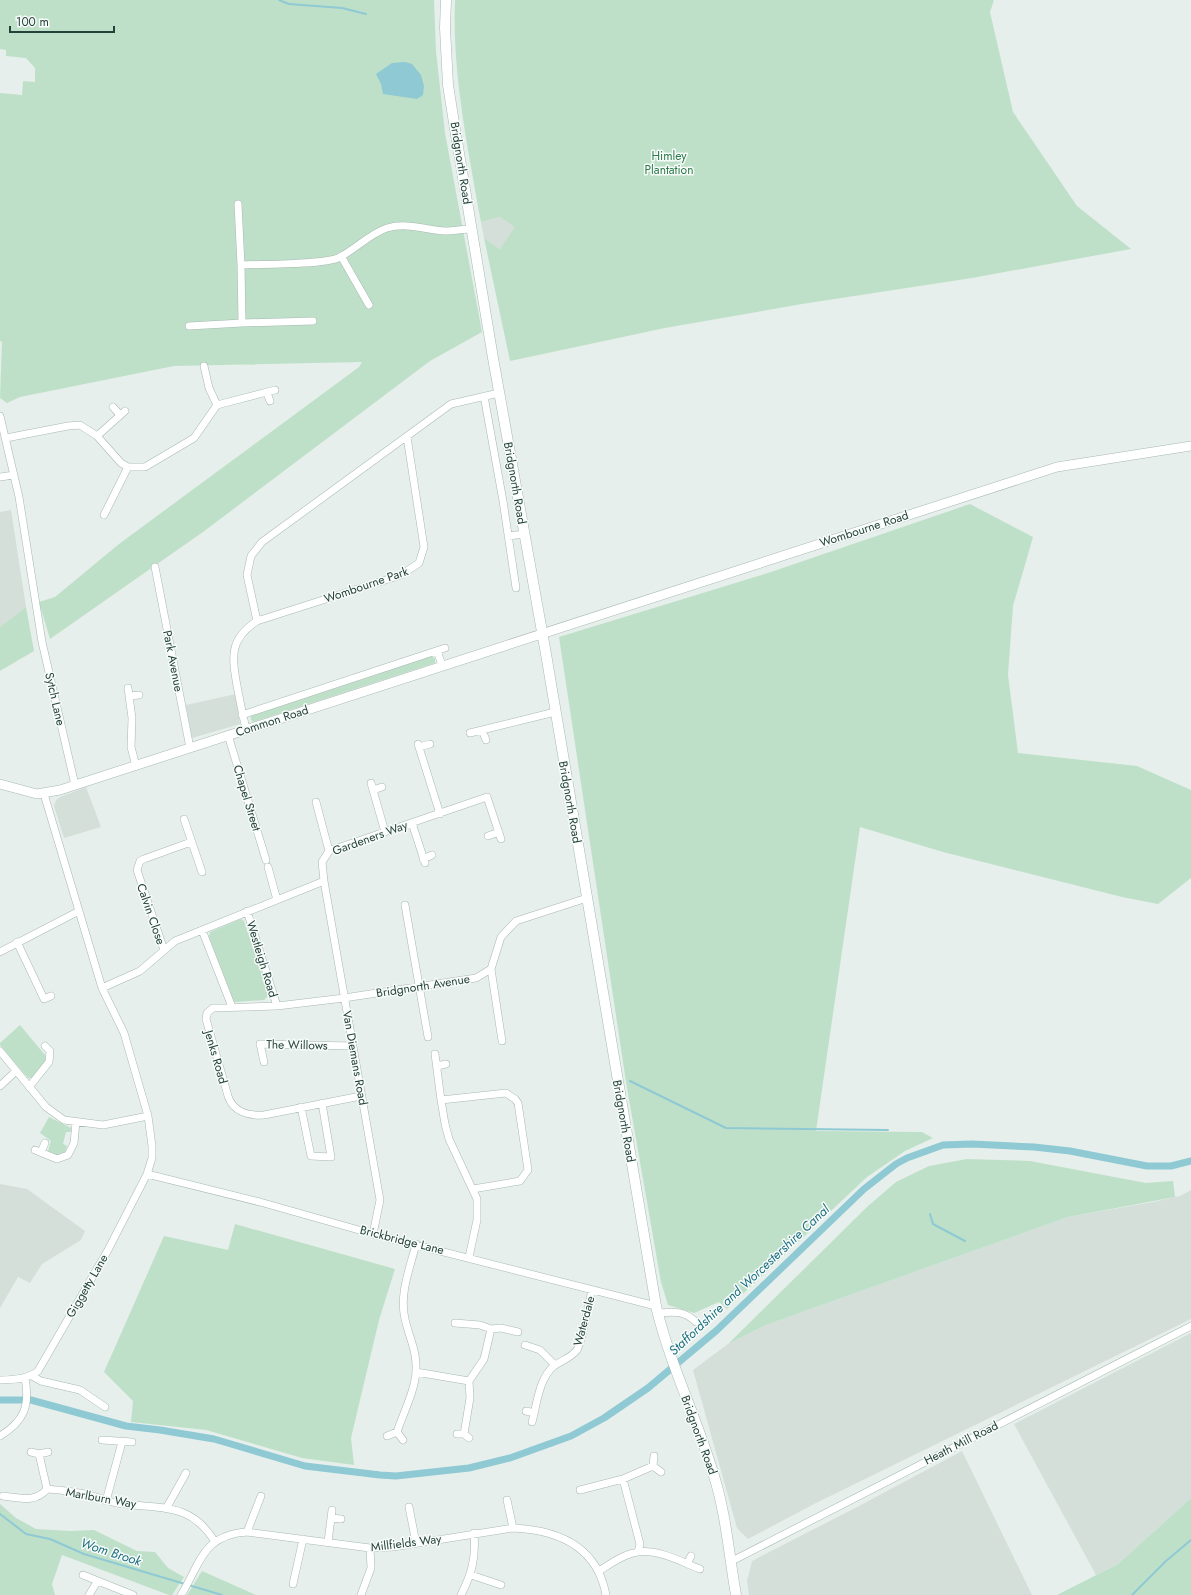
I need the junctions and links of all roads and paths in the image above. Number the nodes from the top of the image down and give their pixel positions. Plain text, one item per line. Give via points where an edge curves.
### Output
1 (446, 0) edge
2 (238, 204) dead end
3 (472, 229) junction
4 (341, 256) junction
5 (241, 265) junction
6 (369, 305) dead end
7 (313, 321) dead end
8 (242, 323) junction
9 (189, 326) dead end
10 (204, 366) dead end
11 (275, 390) dead end
12 (267, 393) junction
13 (499, 393) junction
14 (484, 396) junction
15 (270, 401) dead end
16 (217, 405) junction
17 (113, 407) dead end
18 (0, 416) edge
19 (97, 436) junction
20 (407, 437) junction
21 (6, 438) junction
22 (1191, 446) edge
23 (128, 467) junction
24 (14, 475) junction
25 (0, 478) edge
26 (104, 515) dead end
27 (525, 534) junction
28 (508, 536) junction
29 (155, 567) dead end
30 (157, 575) junction
31 (148, 577) dead end
32 (516, 588) dead end
33 (257, 622) junction
34 (542, 634) junction
35 (445, 648) dead end
36 (437, 651) junction
37 (442, 665) junction
38 (128, 688) dead end
39 (139, 694) dead end
40 (129, 696) junction
41 (555, 712) junction
42 (242, 715) junction
43 (246, 728) junction
44 (482, 730) junction
45 (470, 733) dead end
46 (228, 735) junction
47 (486, 740) dead end
48 (430, 744) dead end
49 (190, 748) junction
50 (136, 766) junction
51 (0, 784) edge
52 (74, 785) junction
53 (382, 787) dead end
54 (44, 794) junction
55 (316, 802) dead end
56 (440, 814) junction
57 (184, 819) dead end
58 (412, 823) junction
59 (385, 832) junction
60 (488, 836) dead end
61 (191, 842) junction
62 (329, 851) junction
63 (432, 855) dead end
64 (202, 872) dead end
65 (324, 881) junction
66 (587, 898) junction
67 (277, 900) junction
68 (405, 905) dead end
69 (79, 911) junction
70 (248, 911) junction
71 (202, 930) junction
72 (17, 942) junction
73 (164, 950) junction
74 (0, 952) edge
75 (491, 969) junction
76 (420, 986) junction
77 (102, 988) junction
78 (51, 996) dead end
79 (344, 998) junction
80 (277, 1006) junction
81 (232, 1007) junction
82 (428, 1037) dead end
83 (502, 1041) dead end
84 (45, 1046) dead end
85 (352, 1046) junction
86 (0, 1051) edge
87 (435, 1054) dead end
88 (264, 1062) dead end
89 (446, 1064) dead end
90 (437, 1066) junction
91 (16, 1071) junction
92 (0, 1086) edge
93 (29, 1087) junction
94 (361, 1096) junction
95 (441, 1100) junction
96 (322, 1103) junction
97 (301, 1107) junction
98 (148, 1116) junction
99 (76, 1122) junction
100 (45, 1142) dead end
101 (147, 1174) junction
102 (473, 1189) junction
103 (373, 1234) junction
104 (416, 1244) junction
105 (469, 1257) junction
106 (592, 1290) junction
107 (657, 1310) junction
108 (696, 1322) dead end
109 (455, 1324) dead end
110 (1191, 1326) edge
111 (491, 1329) junction
112 (518, 1332) dead end
113 (525, 1345) dead end
114 (555, 1365) junction
115 (416, 1372) junction
116 (32, 1376) junction
117 (25, 1378) junction
118 (0, 1380) edge
119 (469, 1381) junction
120 (106, 1407) dead end
121 (526, 1411) dead end
122 (534, 1413) junction
123 (532, 1422) dead end
124 (396, 1432) junction
125 (464, 1435) dead end
126 (0, 1436) edge
127 (387, 1436) dead end
128 (102, 1440) dead end
129 (403, 1440) dead end
130 (122, 1442) junction
131 (132, 1442) dead end
132 (31, 1452) dead end
133 (48, 1452) dead end
134 (39, 1454) junction
135 (654, 1456) dead end
136 (653, 1466) junction
137 (186, 1472) dead end
138 (661, 1472) dead end
139 (623, 1479) junction
140 (47, 1489) junction
141 (580, 1490) dead end
142 (3, 1496) dead end
143 (261, 1496) dead end
144 (507, 1500) dead end
145 (106, 1501) junction
146 (167, 1507) junction
147 (409, 1507) dead end
148 (332, 1510) dead end
149 (411, 1517) junction
150 (331, 1518) junction
151 (403, 1518) dead end
152 (341, 1519) dead end
153 (513, 1528) junction
154 (247, 1532) junction
155 (474, 1533) junction
156 (303, 1539) junction
157 (215, 1542) junction
158 (328, 1542) junction
159 (416, 1543) junction
160 (370, 1548) junction
161 (638, 1552) junction
162 (691, 1556) dead end
163 (732, 1562) junction
164 (687, 1564) junction
165 (700, 1569) dead end
166 (599, 1571) junction
167 (83, 1575) dead end
168 (471, 1575) junction
169 (97, 1582) junction
170 (293, 1584) dead end
171 (501, 1585) dead end
172 (89, 1595) edge
173 (133, 1595) edge
174 (181, 1595) edge
175 (361, 1595) edge
176 (461, 1595) edge
177 (606, 1595) edge
178 (736, 1595) edge

1 - 3 main road, Bridgnorth Road via 448,85
2 - 5 street
3 - 4 street via 445,231 412,226 387,228
3 - 13 main road, Bridgnorth Road
4 - 5 street via 324,260
4 - 6 street
5 - 8 street
7 - 8 street
8 - 9 street
10 - 16 street via 212,399
11 - 12 street
12 - 15 street
12 - 16 street
13 - 14 street
13 - 27 main road, Bridgnorth Road
14 - 20 street via 451,404
14 - 28 street
16 - 23 street via 199,433 186,444 149,466
17 - 19 street via 122,413
18 - 21 street, Sytch Lane
19 - 21 street via 80,425
19 - 23 street via 114,458
20 - 33 street via 262,542 251,556 247,575
20 - 33 street, Wombourne Park via 424,547 419,563 401,575
21 - 24 street, Sytch Lane
22 - 34 street, Wombourne Road via 1057,466
23 - 26 street
24 - 25 street
24 - 52 street, Sytch Lane via 42,642
27 - 28 street
27 - 34 main road, Bridgnorth Road
28 - 32 street
29 - 30 street, Park Avenue
30 - 31 street
30 - 49 street, Park Avenue
33 - 42 street, Wombourne Park via 243,632 233,654
34 - 37 street, Common Road
34 - 41 main road, Bridgnorth Road
35 - 36 street, Common Road
36 - 37 street
36 - 42 street, Common Road
37 - 43 street, Common Road via 346,698
38 - 40 street
39 - 40 street
40 - 50 street via 132,718 131,747
41 - 44 street
41 - 66 main road, Bridgnorth Road
42 - 43 street, Wombourne Park
43 - 46 street, Common Road
44 - 45 street
44 - 47 street
46 - 49 street, Common Road
46 - 67 street, Chapel Street
48 - 56 street via 418,745
49 - 50 street, Common Road
50 - 52 street, Common Road
51 - 54 street, Common Road
52 - 54 street, Common Road
53 - 59 street via 372,787
54 - 69 street, Giggetty Lane
55 - 62 street
56 - 58 street, Gardeners Way
56 - 60 street, Gardeners Way via 487,797 500,836
57 - 61 street
58 - 59 street, Gardeners Way
58 - 63 street via 424,861
59 - 62 street, Gardeners Way
61 - 64 street
61 - 73 street, Calvin Close via 144,859 137,870
62 - 65 street, Gardeners Way via 322,862
65 - 67 street
65 - 79 street, Van Diemans Road
66 - 75 street via 516,922 501,937
66 - 107 main road, Bridgnorth Road
67 - 70 street
68 - 76 street
69 - 72 street
69 - 77 street, Giggetty Lane
70 - 71 street
70 - 80 street, Westleigh Road
71 - 73 street via 176,941
71 - 81 street
72 - 74 street
72 - 78 street via 44,1000
73 - 77 street via 140,971
75 - 76 street, Bridgnorth Avenue via 476,978
75 - 83 street
76 - 79 street, Bridgnorth Avenue
76 - 82 street
77 - 98 street, Giggetty Lane via 124,1033
79 - 80 street, Jenks Road
79 - 85 street, Van Diemans Road
80 - 81 street, Jenks Road
81 - 97 street, Jenks Road via 213,1008 207,1013 206,1019 229,1101 238,1110 255,1115
84 - 93 street via 50,1051 49,1062
85 - 88 street, The Willows via 260,1044
85 - 94 street, Van Diemans Road
86 - 91 street
87 - 90 street
89 - 90 street
90 - 95 street
91 - 92 street
91 - 93 street
93 - 99 street via 54,1114 64,1120
94 - 96 street, Jenks Road
94 - 103 street, Van Diemans Road via 380,1200
95 - 102 street via 450,1139
95 - 102 street via 501,1093 511,1096 518,1103 528,1170 526,1175 520,1181
96 - 97 street, Jenks Road
96 - 97 street via 331,1157 311,1156
98 - 99 street via 103,1125
98 - 101 street, Giggetty Lane via 152,1158
99 - 100 street via 74,1143 68,1155 57,1159 38,1151
101 - 103 street, Brickbridge Lane
101 - 116 street, Giggetty Lane via 108,1250 38,1371
102 - 105 street via 478,1210
103 - 104 street, Brickbridge Lane
104 - 105 street, Brickbridge Lane
104 - 115 street via 405,1282 403,1304 404,1319 415,1351
105 - 106 street, Brickbridge Lane
106 - 107 street, Brickbridge Lane
106 - 114 street, Waterdale via 578,1349
107 - 108 street, Brickbridge Lane via 688,1315
107 - 163 main road, Bridgnorth Road via 670,1357 715,1477
109 - 111 street via 480,1325
110 - 163 street, Heath Mill Road
111 - 112 street via 501,1328
111 - 119 street via 485,1355 479,1369
113 - 114 street via 535,1344
114 - 122 street, Waterdale via 543,1381
115 - 119 street
115 - 124 street
116 - 117 street
116 - 120 street via 41,1381 80,1390
117 - 118 street
117 - 126 street via 28,1393 26,1407 16,1423
119 - 125 street via 470,1398
121 - 122 street
122 - 123 street, Waterdale
124 - 127 street
124 - 129 street
128 - 130 street
130 - 131 street
130 - 145 street
132 - 134 street
133 - 134 street
134 - 140 street
135 - 136 street
136 - 138 street
136 - 139 street
137 - 146 street
139 - 141 street
139 - 161 street via 640,1544
140 - 142 street via 33,1499
140 - 145 street, Marlburn Way via 85,1494
143 - 154 street via 260,1507
144 - 153 street
145 - 146 street, Marlburn Way
146 - 157 street, Marlburn Way via 194,1519 207,1530
147 - 149 street
148 - 150 street
149 - 151 street
149 - 159 street
150 - 152 street
150 - 158 street
153 - 155 street, Millfields Way
153 - 166 street, Millfields Way via 551,1532 564,1538 582,1551
154 - 156 street, Millfields Way
154 - 157 street, Millfields Way via 232,1533
155 - 159 street, Millfields Way
155 - 168 street via 476,1552
156 - 158 street, Millfields Way
156 - 170 street
157 - 174 street, Millfields Way via 204,1552
158 - 160 street, Millfields Way
159 - 160 street, Millfields Way
160 - 175 street via 371,1568
161 - 164 street via 663,1555
161 - 166 street
162 - 164 street
163 - 178 main road, Bridgnorth Road
164 - 165 street
166 - 177 street, Millfields Way
167 - 169 street
168 - 171 street
168 - 176 street
169 - 172 street
169 - 173 street

